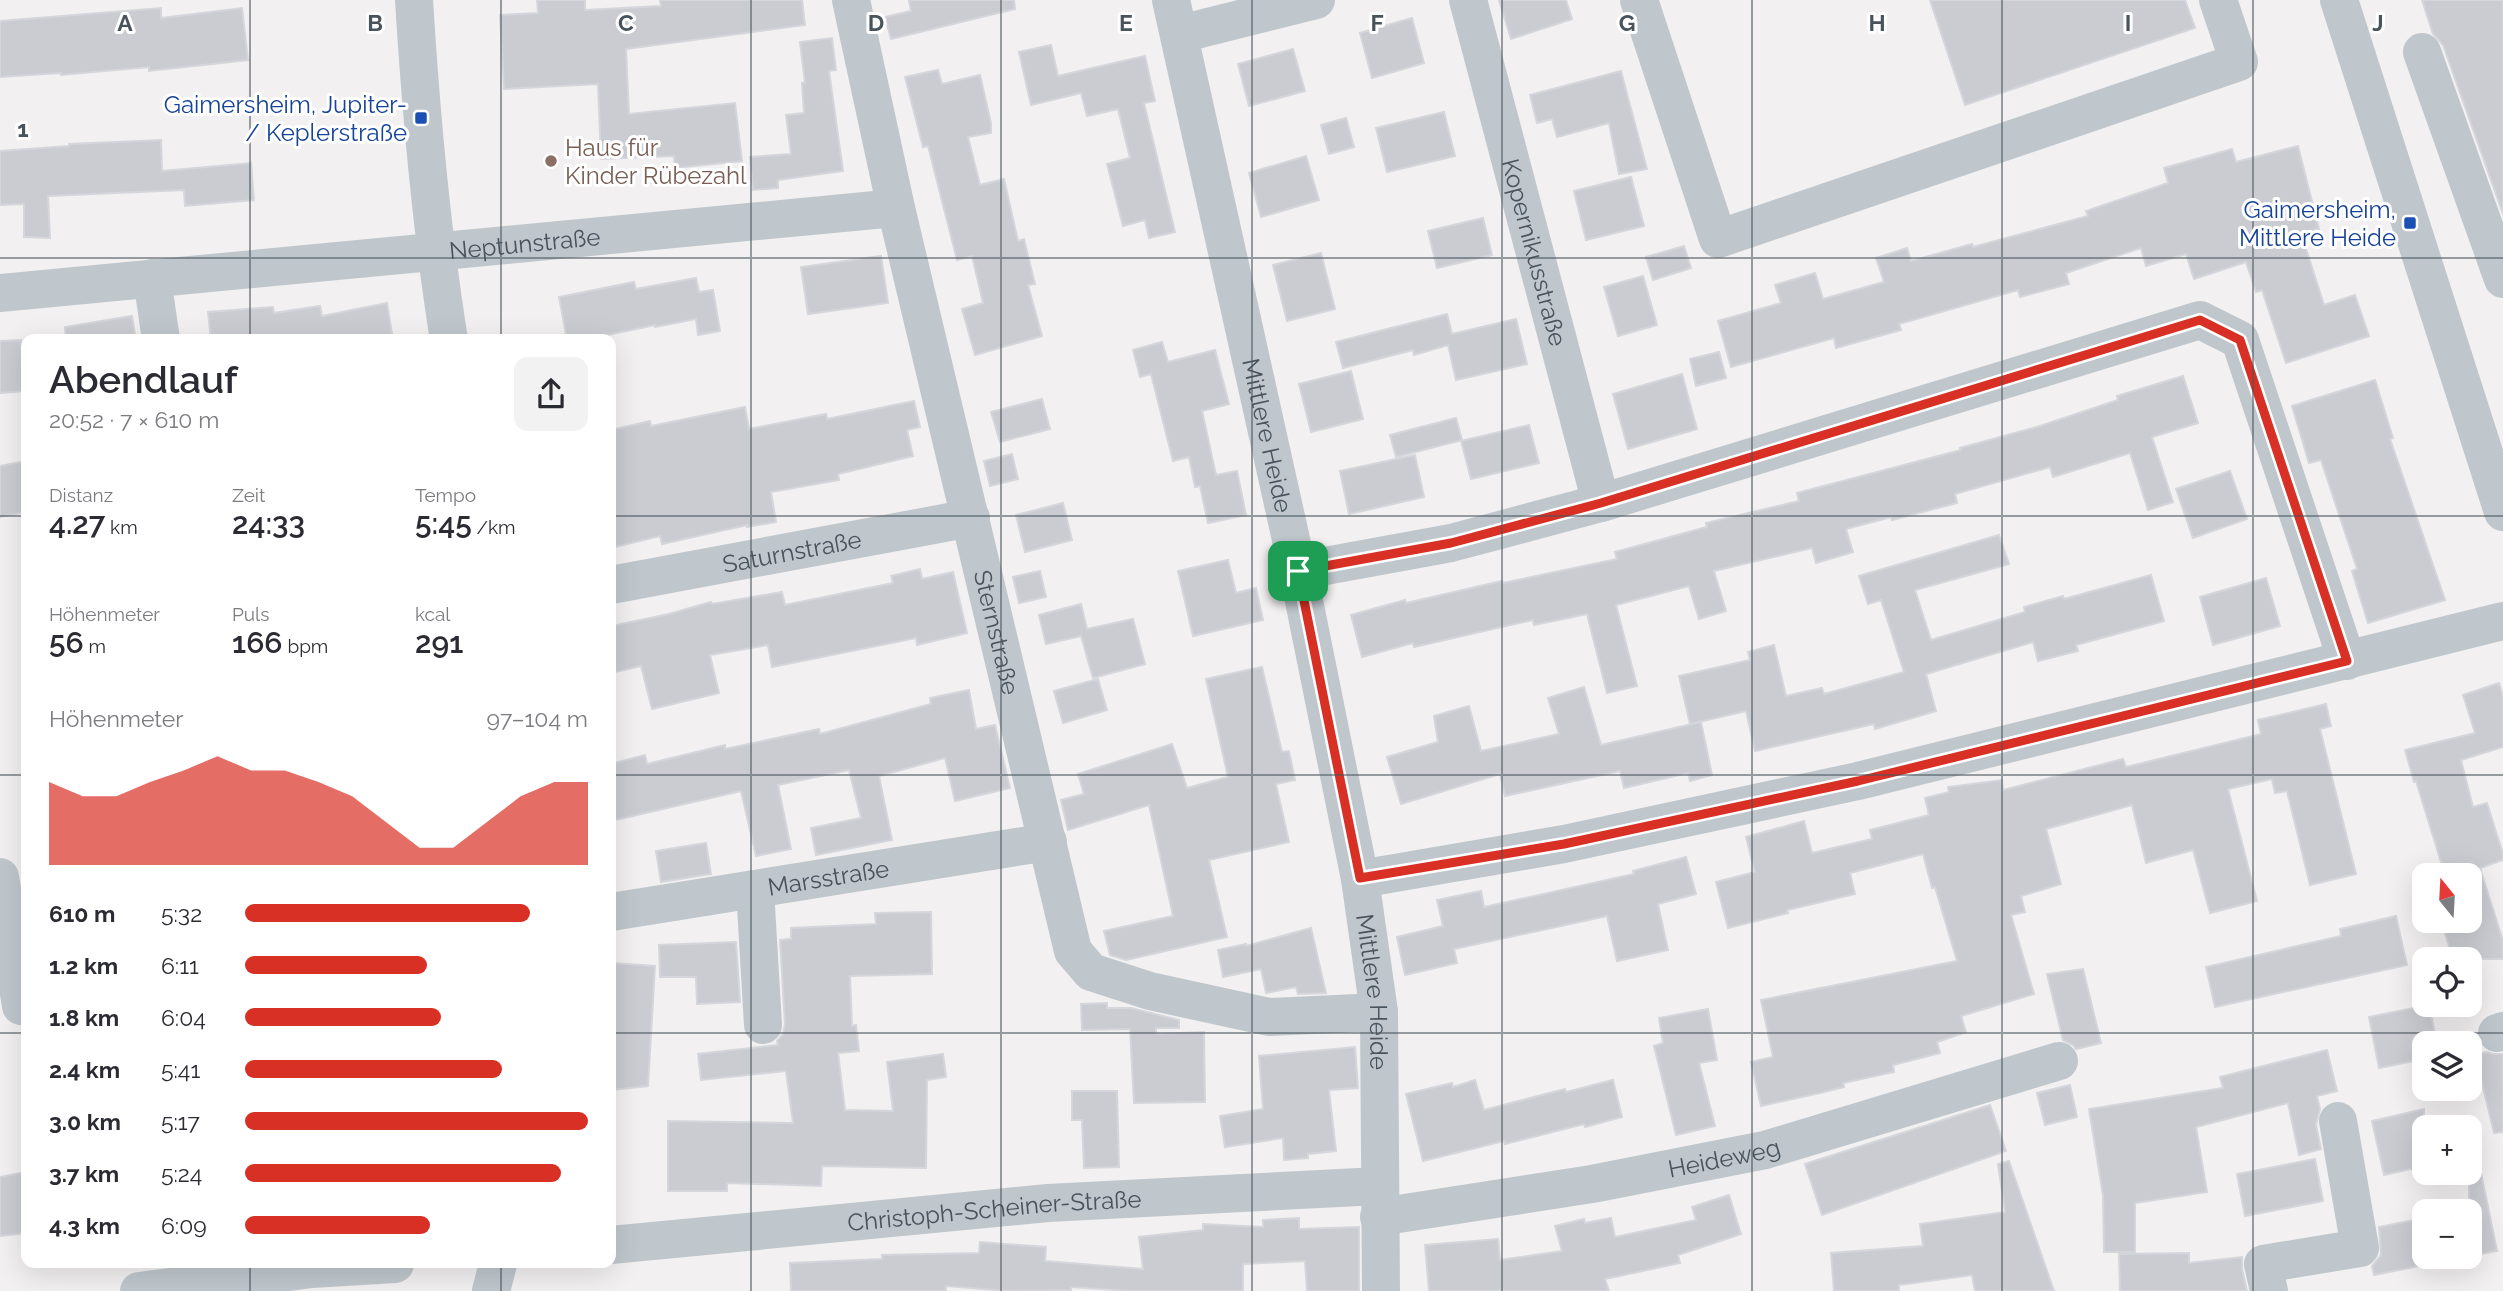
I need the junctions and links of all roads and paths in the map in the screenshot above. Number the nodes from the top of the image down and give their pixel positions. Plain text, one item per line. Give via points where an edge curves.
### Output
1 (414, 0) edge
2 (851, 0) edge
3 (1316, 0) edge
4 (1468, 0) edge
5 (1639, 0) edge
6 (2218, 0) edge
7 (2339, 0) edge
8 (1175, 17) edge
9 (2422, 52) dead end
10 (896, 208) junction
11 (435, 250) junction
12 (152, 278) junction
13 (2503, 279) edge
14 (0, 293) edge
15 (160, 334) edge
16 (448, 334) edge
17 (1601, 503) junction
18 (2503, 512) edge
19 (971, 518) junction
20 (1298, 571) junction
21 (616, 584) edge
22 (2503, 621) edge
23 (2347, 661) junction
24 (1048, 842) junction
25 (0, 877) edge
26 (1360, 878) junction
27 (755, 889) junction
28 (616, 911) edge
29 (16, 1007) edge
30 (1379, 1012) junction
31 (763, 1025) dead end
32 (2059, 1061) dead end
33 (2338, 1121) dead end
34 (1379, 1201) junction
35 (616, 1245) edge
36 (329, 1268) edge
37 (497, 1268) edge
38 (139, 1291) edge
39 (491, 1291) edge
40 (1381, 1291) edge
41 (2270, 1291) edge

1 - 11 street
2 - 10 street, Sternstraße
3 - 8 street
4 - 17 street, Kopernikusstraße
5 - 6 street via 1718,239 2239,62
7 - 18 street
8 - 20 street, Mittlere Heide
9 - 13 street
10 - 11 street, Neptunstraße
10 - 19 street, Sternstraße
11 - 12 street, Neptunstraße
11 - 16 street
12 - 14 street, Neptunstraße
12 - 15 street
17 - 20 street via 1451,543
17 - 23 street via 2200,320 2240,340
19 - 21 street, Saturnstraße
19 - 24 street, Sternstraße
20 - 26 street, Mittlere Heide
22 - 23 street
23 - 26 street via 1858,781 1564,844
24 - 27 street, Marsstraße
24 - 30 street, Sternstraße via 1073,951 1091,972 1150,991 1269,1017
25 - 29 street
26 - 30 street, Mittlere Heide
27 - 28 street, Marsstraße
27 - 31 street
30 - 34 street, Mittlere Heide
32 - 34 street, Heideweg via 1765,1150 1592,1184
33 - 41 street via 2360,1248 2263,1264
34 - 35 street, Christoph-Scheiner-Straße via 1048,1203
34 - 40 street, Mittlere Heide
36 - 38 street
37 - 39 street

